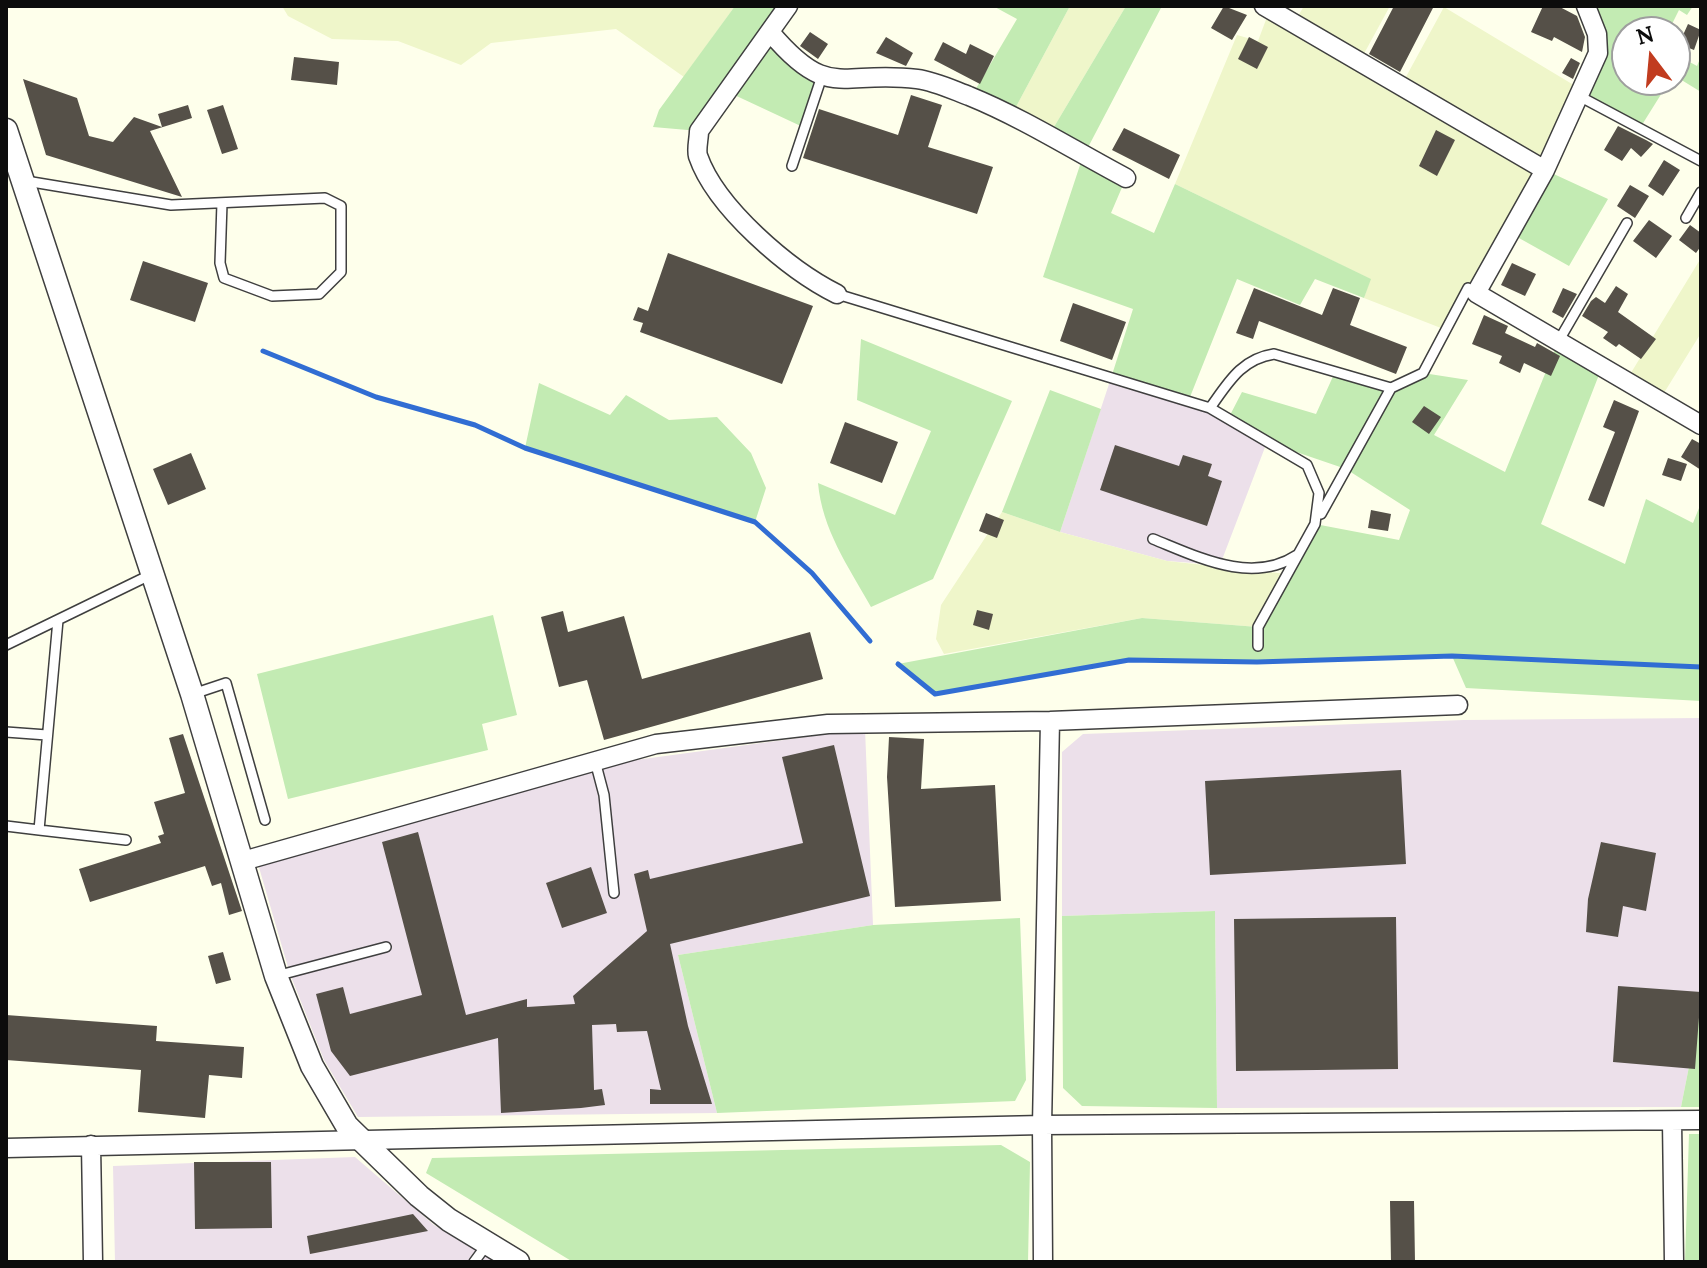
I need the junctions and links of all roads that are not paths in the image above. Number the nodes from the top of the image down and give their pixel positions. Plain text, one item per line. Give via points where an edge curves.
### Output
1 (788, 6) edge
2 (1264, 6) edge
3 (1586, 6) edge
4 (770, 32) junction
5 (822, 76) junction
6 (1579, 96) junction
7 (6, 130) edge
8 (1701, 161) edge
9 (792, 166) dead end
10 (1545, 170) junction
11 (1126, 178) dead end
12 (22, 181) junction
13 (1701, 192) edge
14 (222, 203) junction
15 (1686, 218) dead end
16 (1627, 223) dead end
17 (1476, 293) junction
18 (837, 294) joint
19 (1558, 342) junction
20 (1391, 388) junction
21 (1210, 408) junction
22 (1701, 425) edge
23 (1315, 524) junction
24 (1153, 539) dead end
25 (1299, 554) junction
26 (150, 575) junction
27 (58, 620) junction
28 (6, 645) edge
29 (1258, 646) dead end
30 (192, 694) junction
31 (1458, 705) dead end
32 (1050, 721) junction
33 (6, 732) edge
34 (47, 735) junction
35 (595, 761) junction
36 (265, 820) dead end
37 (6, 826) edge
38 (39, 830) junction
39 (126, 840) dead end
40 (243, 861) junction
41 (614, 893) dead end
42 (386, 947) dead end
43 (276, 976) junction
44 (1701, 1120) edge
45 (1672, 1121) junction
46 (1042, 1125) junction
47 (363, 1141) junction
48 (91, 1145) junction
49 (6, 1148) edge
50 (488, 1243) junction
51 (93, 1262) edge
52 (474, 1262) edge
53 (518, 1262) edge
54 (1043, 1262) edge
55 (1674, 1262) edge

1 - 4 street
2 - 10 street
3 - 6 street via 1598,53
4 - 5 street via 796,62
4 - 18 street via 699,131 697,153 767,246 803,276
5 - 9 lane
5 - 11 street via 918,79 971,97
6 - 8 lane
6 - 10 street
7 - 12 street
10 - 17 street
12 - 14 lane via 171,205
12 - 26 street
13 - 15 lane
14 - 14 lane via 325,198 341,206 341,272 319,294 272,296 224,278
16 - 19 lane
17 - 19 street
17 - 20 lane via 1468,288 1423,373
18 - 21 lane
19 - 22 street
20 - 21 lane via 1274,354 1241,366
20 - 23 lane
21 - 23 lane via 1307,465 1319,493
23 - 25 lane
24 - 25 lane via 1220,565 1267,568
25 - 29 lane via 1258,627
26 - 27 lane
26 - 30 street
27 - 28 lane
27 - 34 lane
30 - 36 lane via 226,683
30 - 40 street
31 - 32 street
32 - 35 street via 828,724 656,744
32 - 46 street
33 - 34 lane
34 - 38 lane
35 - 40 street
35 - 41 lane via 604,795
37 - 38 lane
38 - 39 lane
40 - 43 street
42 - 43 lane
43 - 47 street via 312,1066 347,1126
44 - 45 street
45 - 46 street
45 - 55 street
46 - 47 street
46 - 54 street
47 - 48 street
47 - 50 street via 419,1196
48 - 49 street
48 - 51 street
50 - 52 lane
50 - 53 street

